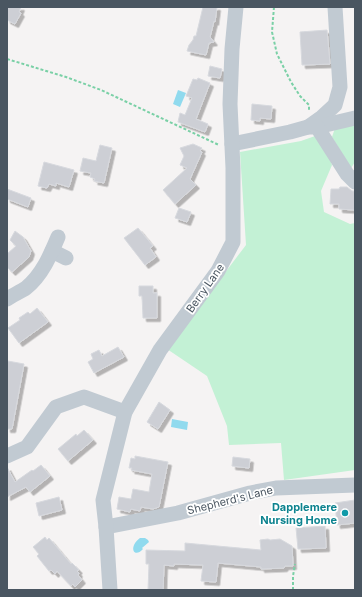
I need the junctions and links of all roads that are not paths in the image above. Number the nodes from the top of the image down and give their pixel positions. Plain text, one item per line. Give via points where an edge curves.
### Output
1 (236, 7) edge
2 (335, 7) edge
3 (355, 118) edge
4 (310, 127) junction
5 (232, 147) junction
6 (355, 182) edge
7 (66, 258) dead end
8 (7, 300) edge
9 (125, 412) junction
10 (7, 456) edge
11 (355, 485) edge
12 (106, 527) junction
13 (110, 590) edge

1 - 5 street, Berry Lane via 230,104
2 - 4 street via 340,87 335,105
3 - 4 street
4 - 5 street
4 - 6 street
5 - 9 street, Berry Lane via 233,242 218,271 160,350
7 - 8 street via 55,244 36,279
9 - 10 street via 84,396 56,406 27,446
9 - 12 street, Berry Lane via 103,500
11 - 12 street, Shepherd's Lane via 276,488 178,513
12 - 13 street, Berry Lane

